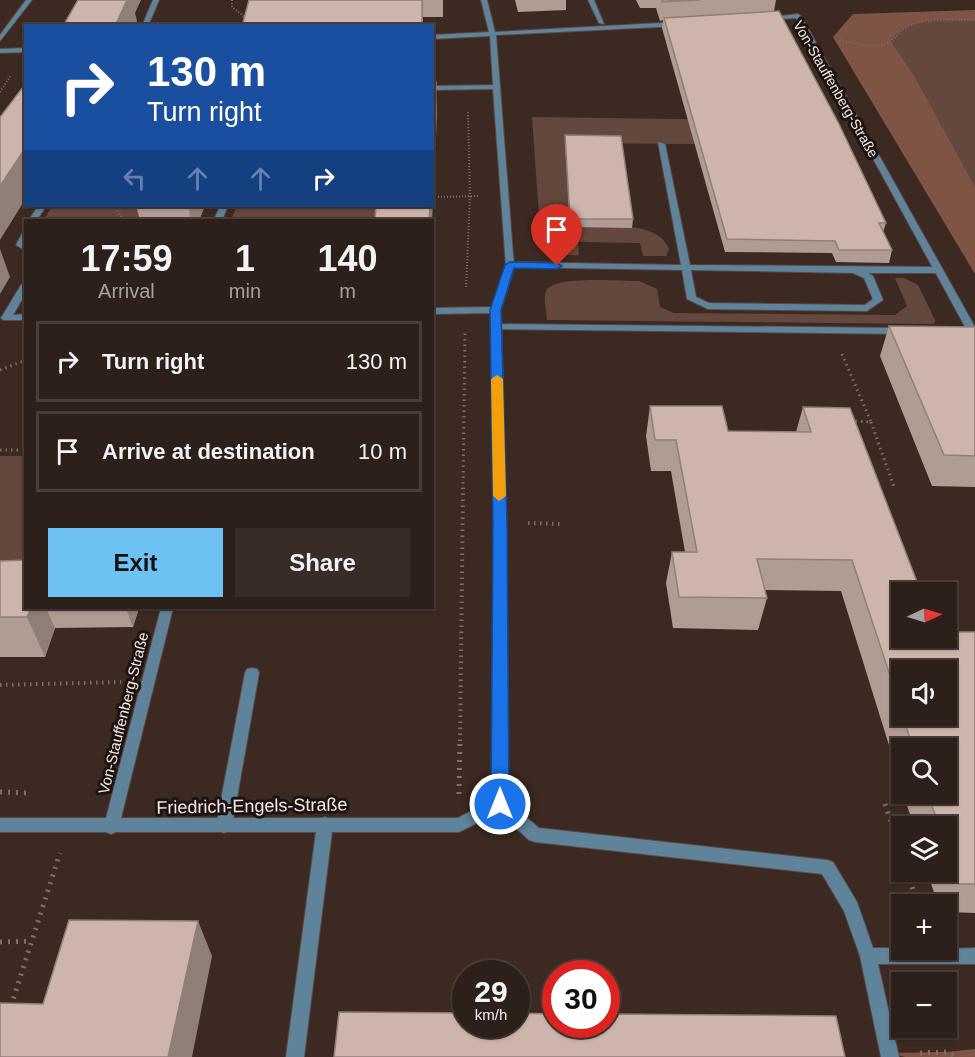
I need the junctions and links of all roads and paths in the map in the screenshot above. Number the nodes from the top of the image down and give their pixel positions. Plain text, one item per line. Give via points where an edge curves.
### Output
1 (29, 0) edge
2 (156, 0) edge
3 (232, 0) edge
4 (484, 0) edge
5 (591, 0) edge
6 (798, 16) junction
7 (753, 19) edge
8 (975, 20) edge
9 (252, 22) edge
10 (602, 22) dead end
11 (685, 23) edge
12 (146, 24) edge
13 (493, 36) junction
14 (434, 37) edge
15 (0, 39) edge
16 (24, 50) edge
17 (0, 51) edge
18 (468, 87) junction
19 (496, 87) junction
20 (434, 88) edge
21 (661, 144) dead end
22 (503, 195) junction
23 (434, 197) edge
24 (470, 197) junction
25 (510, 265) junction
26 (686, 267) junction
27 (854, 270) junction
28 (938, 270) junction
29 (24, 288) edge
30 (496, 310) junction
31 (434, 311) edge
32 (465, 311) junction
33 (24, 317) edge
34 (6, 318) junction
35 (496, 327) junction
36 (0, 328) edge
37 (833, 331) junction
38 (915, 331) edge
39 (962, 332) edge
40 (24, 361) edge
41 (0, 370) edge
42 (843, 421) edge
43 (871, 422) junction
44 (0, 450) edge
45 (24, 450) edge
46 (894, 487) dead end
47 (500, 524) junction
48 (562, 524) dead end
49 (167, 609) edge
50 (252, 673) dead end
51 (148, 681) junction
52 (0, 685) edge
53 (500, 804) junction
54 (885, 804) dead end
55 (891, 822) edge
56 (325, 824) junction
57 (0, 825) edge
58 (459, 825) junction
59 (68, 826) junction
60 (224, 826) junction
61 (111, 827) junction
62 (32, 941) junction
63 (0, 942) edge
64 (868, 956) junction
65 (975, 956) edge
66 (8, 1014) edge
67 (890, 1055) edge
68 (295, 1057) edge
69 (957, 1057) edge

1 - 15 street
2 - 12 street
3 - 9 path via 232,7
4 - 13 street
5 - 10 street
6 - 7 street, Von-Stauffenberg-Straße
6 - 8 path via 824,33 866,45 882,45 909,26 925,22
6 - 28 street, Von-Stauffenberg-Straße
11 - 13 street
13 - 14 street
13 - 19 street
16 - 17 street
18 - 19 street
18 - 20 street
18 - 24 path
19 - 22 street
21 - 26 street
22 - 24 path
22 - 25 street
23 - 24 path
24 - 32 path
25 - 26 street
25 - 30 street
26 - 27 street
26 - 27 street via 692,299 708,306 867,308 878,300 868,276
27 - 28 street
28 - 39 street, Von-Stauffenberg-Straße via 973,332
29 - 34 street
30 - 32 street
30 - 35 street
31 - 32 street
32 - 58 path
33 - 34 street
34 - 36 street
35 - 37 street
35 - 47 street
37 - 38 street
37 - 43 path
40 - 41 path
42 - 43 path
43 - 46 path
44 - 45 path
47 - 48 path
47 - 53 street
49 - 51 street, Von-Stauffenberg-Straße
50 - 60 street
51 - 52 path
51 - 61 street, Von-Stauffenberg-Straße
53 - 58 street, Friedrich-Engels-Straße
53 - 64 street via 535,835 827,867 851,908
54 - 55 path
56 - 58 street, Friedrich-Engels-Straße
56 - 60 street, Friedrich-Engels-Straße
56 - 68 street
57 - 59 street, Friedrich-Engels-Straße
59 - 61 street, Friedrich-Engels-Straße
59 - 62 path
60 - 61 street, Friedrich-Engels-Straße
62 - 63 path
62 - 66 path
64 - 65 street
64 - 67 street
67 - 69 path via 946,1052

